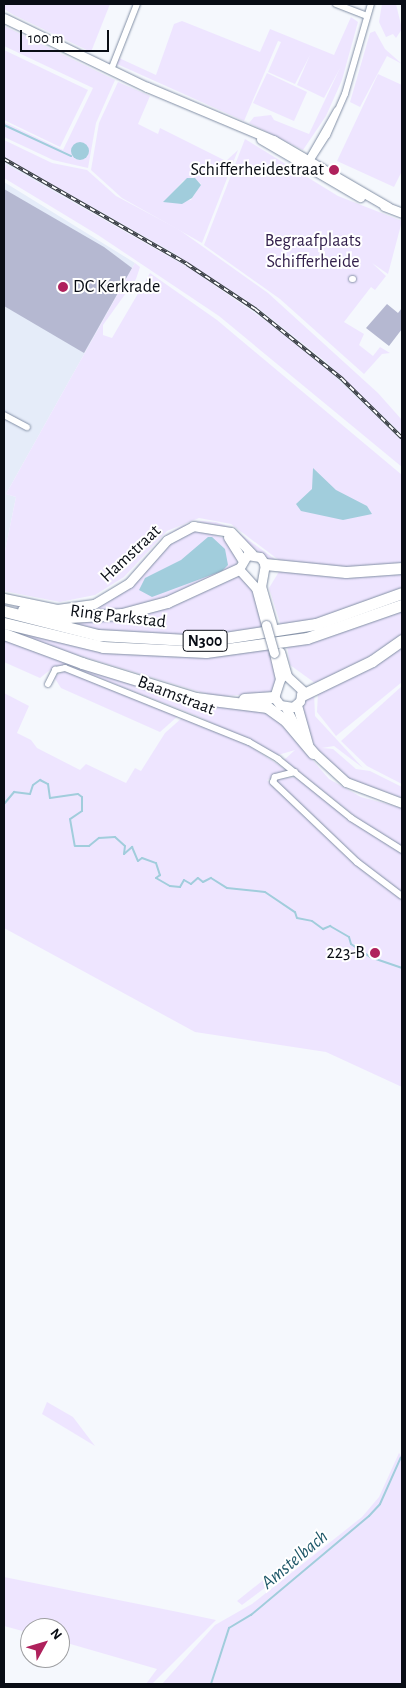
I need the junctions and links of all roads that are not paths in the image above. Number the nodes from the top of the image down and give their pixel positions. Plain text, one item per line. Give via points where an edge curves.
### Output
1 (136, 4) edge
2 (336, 4) edge
3 (370, 4) edge
4 (367, 16) junction
5 (4, 18) edge
6 (111, 70) junction
7 (308, 162) junction
8 (402, 213) edge
9 (4, 415) edge
10 (27, 427) dead end
11 (221, 529) junction
12 (252, 554) junction
13 (240, 564) junction
14 (265, 564) junction
15 (402, 568) edge
16 (402, 593) edge
17 (4, 598) edge
18 (4, 605) edge
19 (402, 605) edge
20 (4, 611) edge
21 (4, 623) edge
22 (269, 625) junction
23 (4, 634) edge
24 (402, 640) edge
25 (277, 653) junction
26 (48, 684) dead end
27 (274, 697) junction
28 (299, 700) junction
29 (228, 703) junction
30 (286, 708) junction
31 (313, 753) junction
32 (295, 772) junction
33 (402, 803) edge
34 (402, 850) edge
35 (402, 896) edge

1 - 6 street
2 - 4 street
3 - 4 street
4 - 7 street via 338,109
5 - 6 street
6 - 7 street
7 - 8 street
9 - 10 street
11 - 12 street, Hamstraat via 234,534
11 - 13 street via 236,545
11 - 17 street, Hamstraat via 200,526 174,535 129,582 94,604 57,609
12 - 13 street
12 - 14 street, Hamstraat
13 - 18 highway via 167,602 122,614 62,617
13 - 22 street via 256,588
14 - 15 highway via 346,572
14 - 22 street via 262,586
16 - 20 highway, Ring Parkstad / N300 via 316,624 205,641 98,635
19 - 21 highway, Ring Parkstad / N300 via 307,638 206,652 102,647
22 - 25 street
23 - 29 highway via 143,682 196,698
24 - 28 highway
25 - 27 street via 280,679
25 - 28 street via 287,676 300,687
26 - 32 street, Baamstraat via 55,670 65,668 196,718 260,748
27 - 29 highway
27 - 30 street
28 - 30 street
28 - 31 street
29 - 31 highway via 249,703 271,709
30 - 31 street
31 - 33 street via 346,782
32 - 34 street, Baamstraat via 351,818
32 - 35 street via 275,777 273,782 357,862

